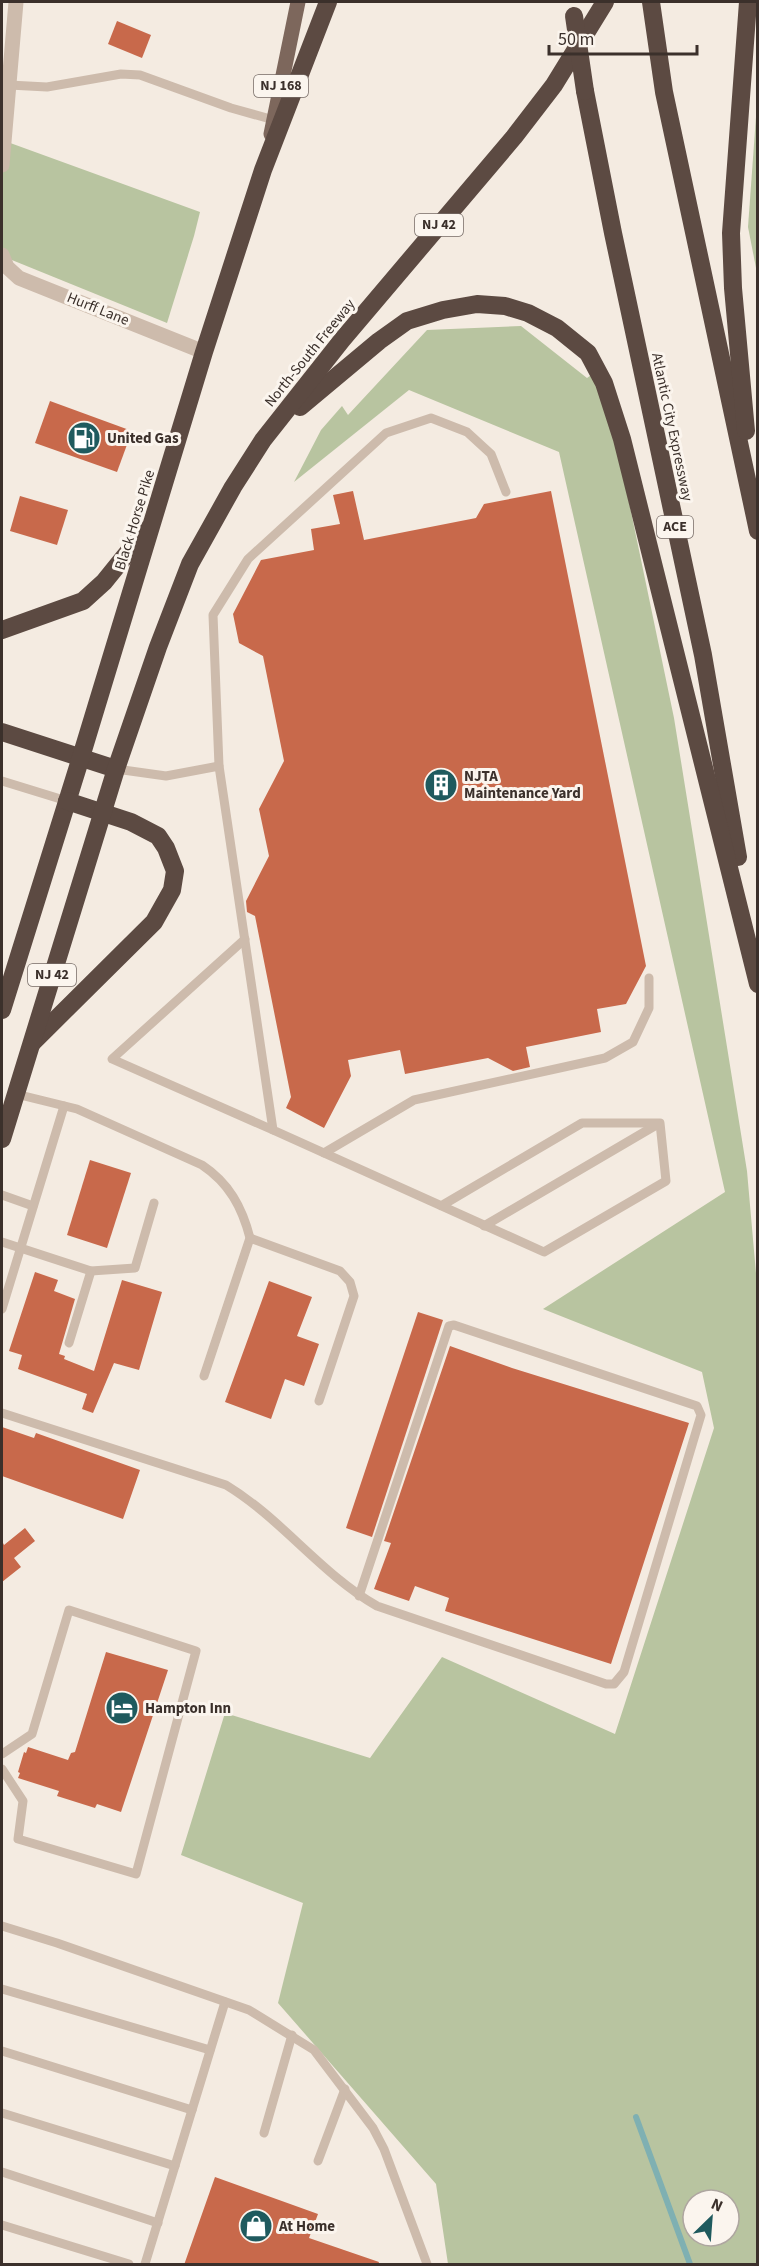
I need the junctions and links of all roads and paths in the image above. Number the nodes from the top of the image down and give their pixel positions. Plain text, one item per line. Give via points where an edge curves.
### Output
1 (16, 2) edge
2 (298, 2) edge
3 (328, 2) edge
4 (604, 2) edge
5 (651, 2) edge
6 (748, 2) edge
7 (573, 9) edge
8 (9, 85) junction
9 (274, 120) junction
10 (2, 165) edge
11 (263, 170) junction
12 (2, 255) edge
13 (204, 352) junction
14 (263, 440) junction
15 (506, 492) dead end
16 (153, 522) junction
17 (758, 530) edge
18 (2, 630) edge
19 (2, 732) edge
20 (81, 757) junction
21 (219, 766) junction
22 (116, 769) junction
23 (2, 781) edge
24 (68, 801) junction
25 (102, 811) junction
26 (245, 939) junction
27 (758, 965) edge
28 (649, 978) dead end
29 (758, 984) edge
30 (2, 1010) edge
31 (32, 1043) junction
32 (16, 1094) junction
33 (64, 1106) junction
34 (660, 1123) junction
35 (273, 1130) junction
36 (2, 1139) edge
37 (324, 1153) junction
38 (2, 1195) edge
39 (154, 1203) dead end
40 (33, 1206) junction
41 (441, 1206) junction
42 (484, 1226) junction
43 (250, 1238) junction
44 (2, 1242) edge
45 (20, 1248) junction
46 (91, 1271) junction
47 (2, 1307) edge
48 (69, 1342) dead end
49 (204, 1376) dead end
50 (319, 1401) dead end
51 (2, 1413) edge
52 (359, 1596) junction
53 (2, 1754) edge
54 (2, 1769) edge
55 (2, 1926) edge
56 (2, 1989) edge
57 (225, 2002) junction
58 (292, 2035) junction
59 (210, 2050) junction
60 (2, 2051) edge
61 (345, 2089) junction
62 (192, 2110) junction
63 (2, 2113) edge
64 (264, 2133) dead end
65 (318, 2161) dead end
66 (175, 2166) junction
67 (2, 2172) edge
68 (158, 2223) junction
69 (2, 2225) edge
70 (129, 2265) edge
71 (145, 2265) edge
72 (427, 2265) edge

1 - 8 street
2 - 9 main road, Black Horse Pike / NJ 168
3 - 11 highway, NJ 42
4 - 14 highway, North-South Freeway / NJ 42 via 554,85 514,137
5 - 17 highway via 664,92
6 - 17 highway via 731,233 741,393
7 - 27 highway, Atlantic City Expressway / ACE, bridge via 613,233 703,655
8 - 9 lane via 48,87 121,74 140,75
8 - 10 street
9 - 11 main road, Black Horse Pike / NJ 168
11 - 13 highway, Black Horse Pike / NJ 42
12 - 13 street, Hurff Lane via 7,267 19,278
13 - 16 highway, Black Horse Pike / NJ 42
14 - 22 highway, North-South Freeway / NJ 42 via 190,564
14 - 29 highway via 379,340 407,321 443,310 477,304 528,313 557,328 588,353 604,383 622,439
15 - 21 lane via 491,454 467,432 431,418 386,433 248,559 213,615
16 - 18 highway via 104,582 83,601
16 - 20 highway, Black Horse Pike / NJ 42
19 - 20 highway
20 - 22 highway
20 - 24 highway, Black Horse Pike / NJ 42
21 - 22 lane via 166,776
21 - 26 lane
22 - 25 highway, NJ 42
23 - 24 lane
24 - 25 highway
24 - 30 highway, Black Horse Pike / NJ 42
25 - 31 highway, NJ 42
25 - 31 highway via 158,836 175,871 172,890 154,922
26 - 35 lane
26 - 35 lane via 112,1059
28 - 37 lane via 649,1008 633,1042 605,1058 414,1100
31 - 32 highway, NJ 42
32 - 33 lane
32 - 36 highway, NJ 42
33 - 40 lane
33 - 43 lane via 218,1176 244,1217
34 - 41 lane via 582,1123
34 - 42 lane
34 - 42 lane via 666,1181 544,1252
35 - 37 lane
37 - 41 lane
38 - 40 lane
39 - 46 lane via 135,1268
40 - 45 lane
41 - 42 lane
43 - 49 lane
43 - 50 lane via 340,1271 350,1282 354,1296
44 - 45 lane
45 - 46 lane
45 - 47 lane
46 - 48 lane
51 - 52 lane via 226,1485 250,1500
52 - 52 lane via 376,1606 614,1684 624,1672 700,1410 448,1326
53 - 54 lane via 32,1734 69,1611 196,1651 136,1874 18,1839 23,1801
55 - 57 lane
56 - 59 lane
57 - 58 lane via 249,2010
57 - 59 lane
58 - 61 lane via 314,2050
58 - 64 lane
59 - 62 lane
60 - 62 lane
61 - 65 lane
61 - 72 lane via 384,2149
62 - 66 lane
63 - 66 lane
66 - 68 lane
67 - 68 lane
68 - 71 lane
69 - 70 lane

